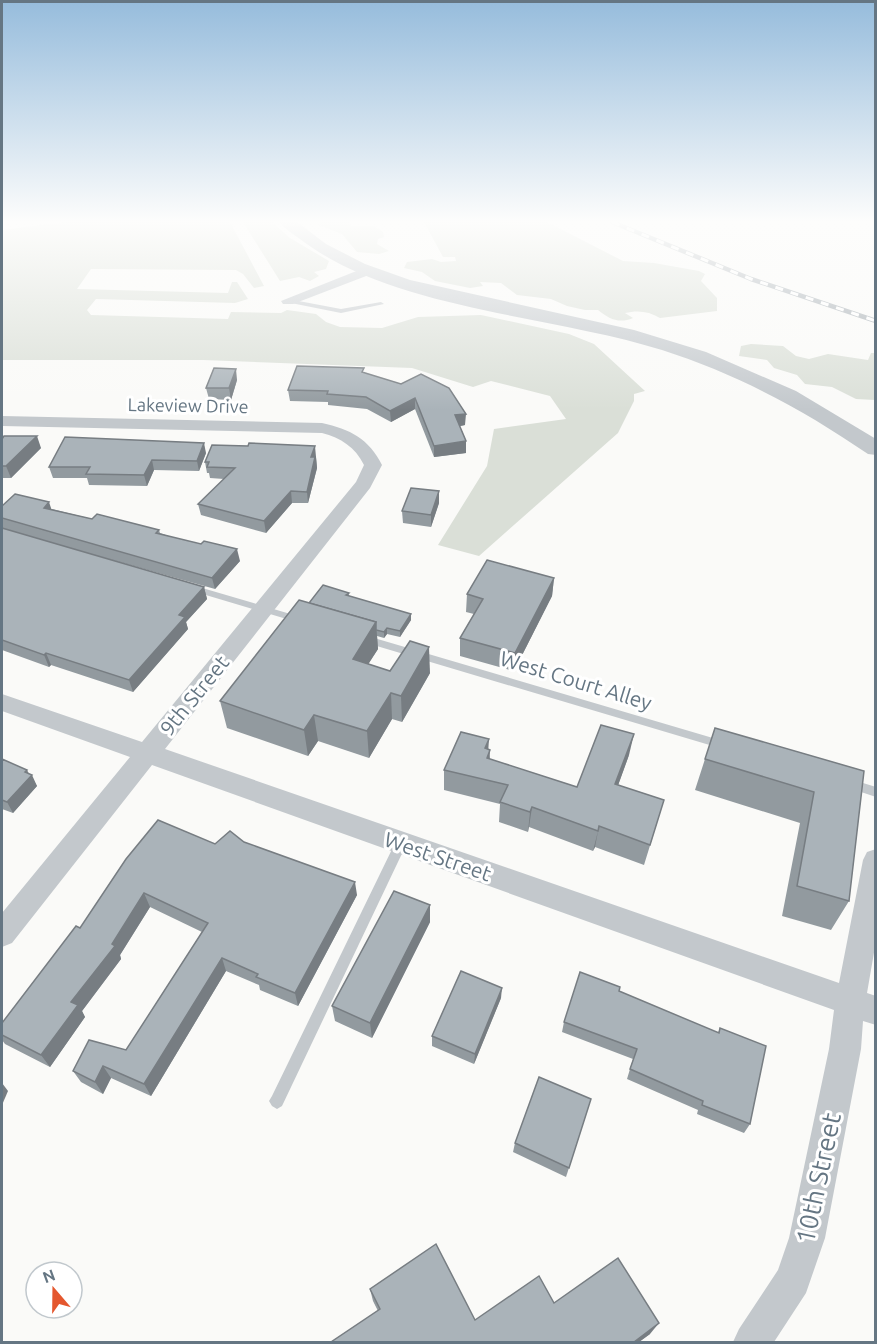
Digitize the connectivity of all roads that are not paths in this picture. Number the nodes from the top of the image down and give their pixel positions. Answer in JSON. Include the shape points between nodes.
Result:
{"nodes":[{"id":1,"x":331,"y":285,"type":"edge"},
{"id":2,"x":416,"y":285,"type":"edge"},
{"id":3,"x":288,"y":301,"type":"joint"},
{"id":4,"x":381,"y":304,"type":"dead end"},
{"id":5,"x":2,"y":421,"type":"edge"},
{"id":6,"x":876,"y":449,"type":"edge"},
{"id":7,"x":366,"y":452,"type":"joint"},
{"id":8,"x":177,"y":584,"type":"edge"},
{"id":9,"x":263,"y":610,"type":"junction"},
{"id":10,"x":315,"y":624,"type":"edge"},
{"id":11,"x":349,"y":634,"type":"edge"},
{"id":12,"x":2,"y":702,"type":"edge"},
{"id":13,"x":730,"y":748,"type":"edge"},
{"id":14,"x":146,"y":753,"type":"junction"},
{"id":15,"x":842,"y":782,"type":"edge"},
{"id":16,"x":876,"y":792,"type":"edge"},
{"id":17,"x":401,"y":843,"type":"junction"},
{"id":18,"x":876,"y":860,"type":"edge"},
{"id":19,"x":2,"y":934,"type":"edge"},
{"id":20,"x":863,"y":1006,"type":"edge"},
{"id":21,"x":277,"y":1101,"type":"dead end"},
{"id":22,"x":752,"y":1342,"type":"edge"}],
"edges":[{"from":1,"to":3,"type":"street"},
{"from":2,"to":6,"type":"street","via":[[613,330],[699,355],[813,407]]},
{"from":3,"to":4,"type":"lane","via":[[341,311]]},
{"from":5,"to":7,"type":"street","name":"Lakeview Drive","via":[[306,427],[349,436]]},
{"from":7,"to":9,"type":"street","name":"9th Street","via":[[373,465],[370,476]]},
{"from":8,"to":9,"type":"lane"},
{"from":9,"to":10,"type":"lane"},
{"from":9,"to":14,"type":"street","name":"9th Street"},
{"from":11,"to":13,"type":"lane","name":"West Court Alley"},
{"from":12,"to":14,"type":"street","name":"West Street"},
{"from":14,"to":17,"type":"street","name":"West Street"},
{"from":14,"to":19,"type":"street","name":"9th Street"},
{"from":15,"to":16,"type":"lane"},
{"from":17,"to":20,"type":"street","name":"West Street"},
{"from":17,"to":21,"type":"lane"},
{"from":18,"to":20,"type":"street","name":"10th Street"},
{"from":20,"to":22,"type":"street","name":"10th Street","via":[[845,1049],[807,1238],[793,1280]]}]}
